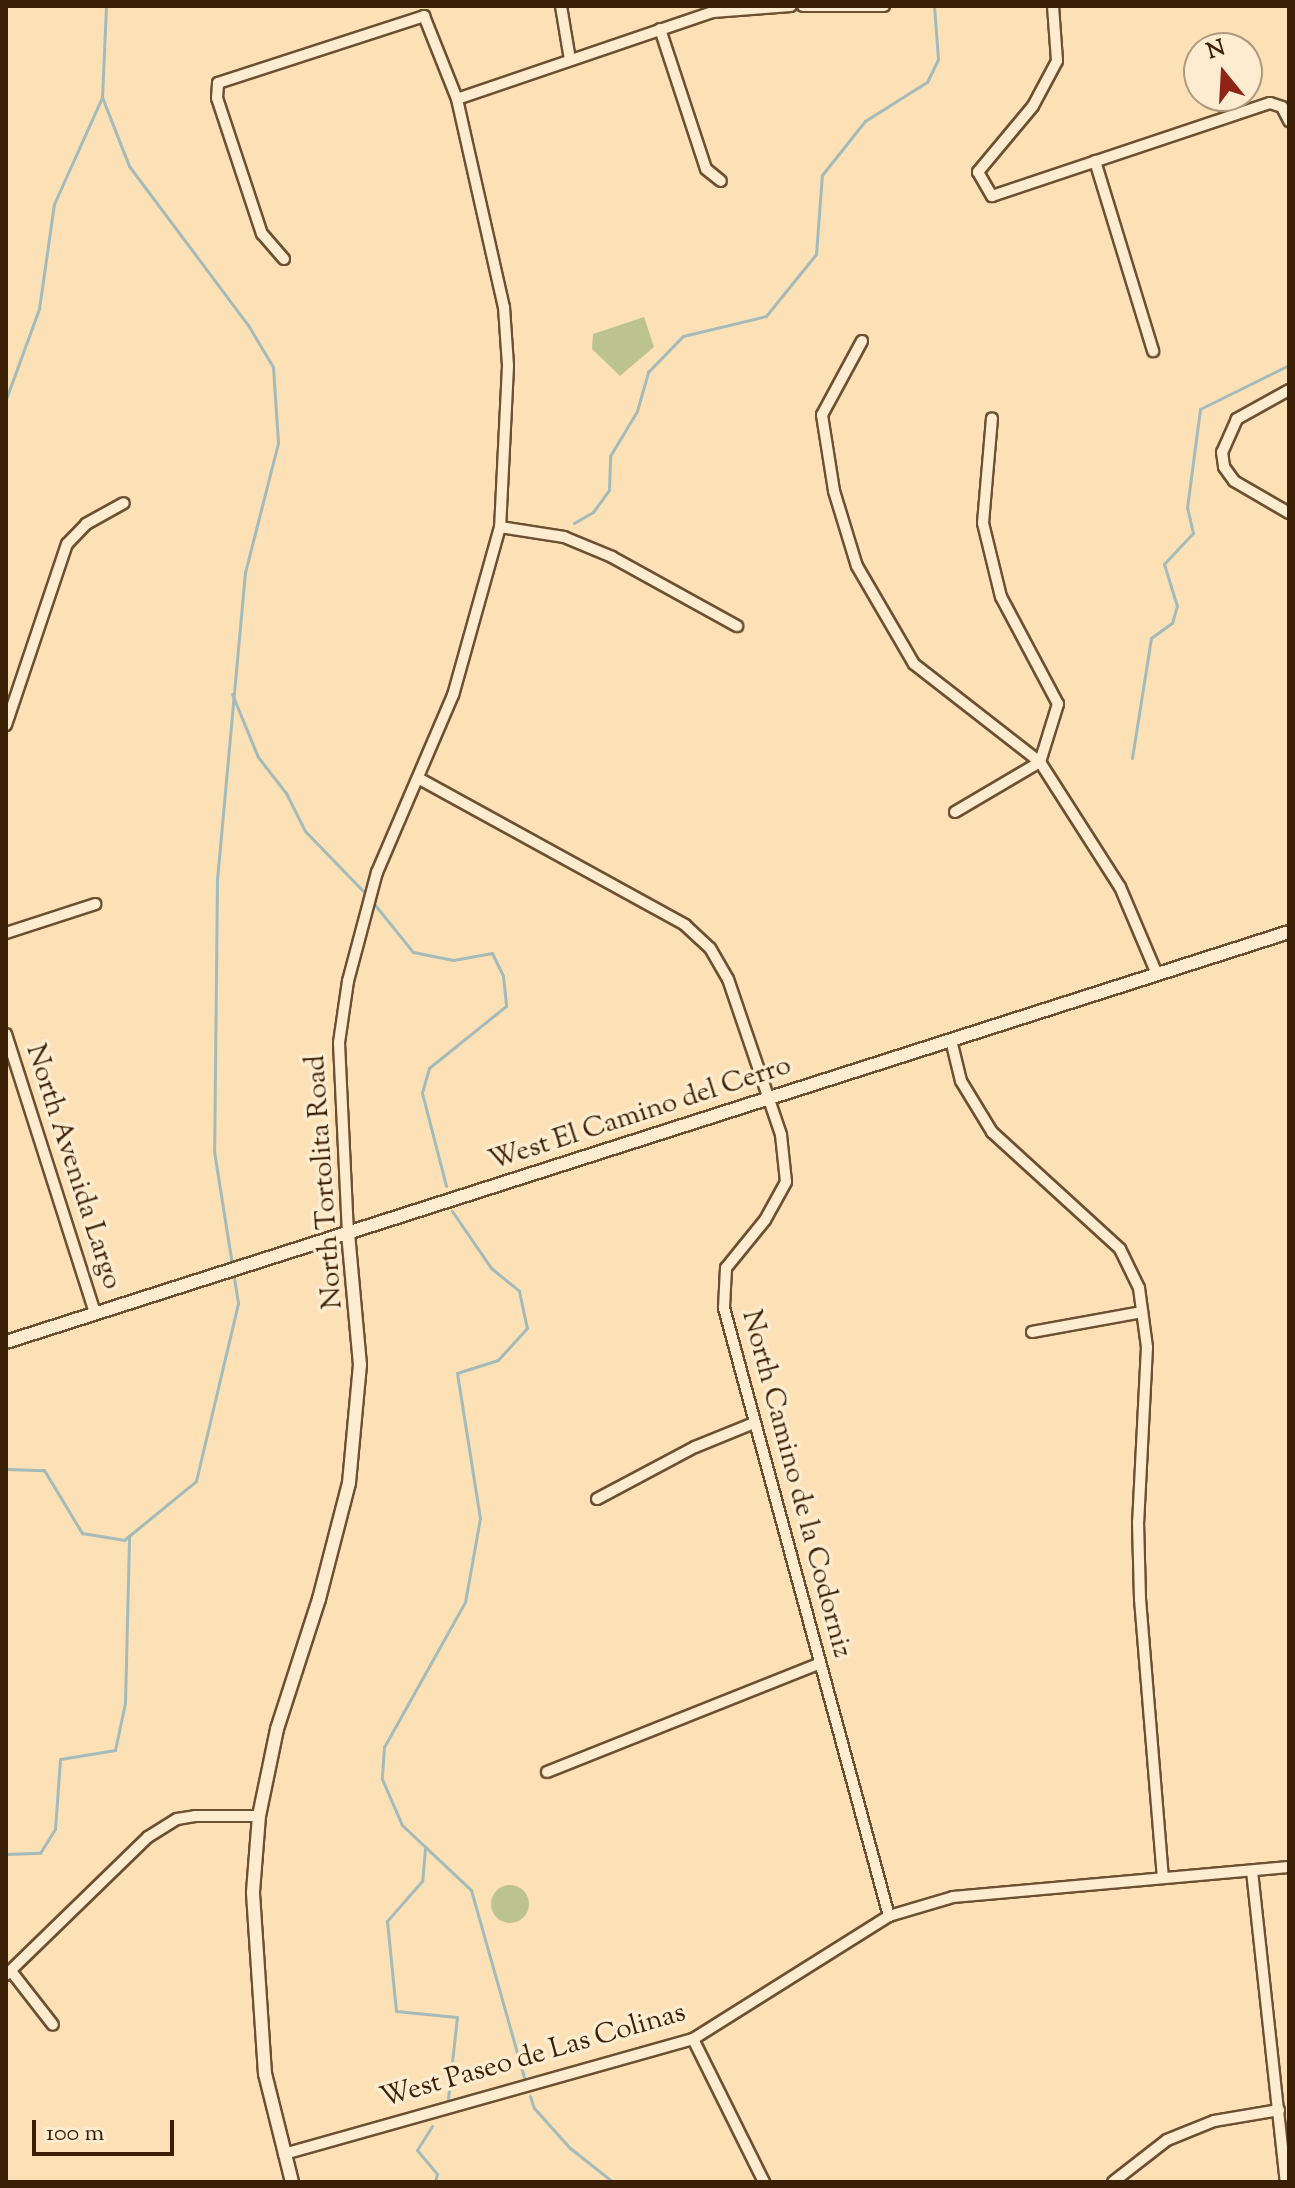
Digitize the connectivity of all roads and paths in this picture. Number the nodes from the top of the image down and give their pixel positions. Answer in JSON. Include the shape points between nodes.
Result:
{"nodes":[{"id":1,"x":561,"y":6,"type":"edge"},
{"id":2,"x":791,"y":6,"type":"edge"},
{"id":3,"x":803,"y":6,"type":"edge"},
{"id":4,"x":884,"y":6,"type":"edge"},
{"id":5,"x":1053,"y":6,"type":"edge"},
{"id":6,"x":660,"y":29,"type":"junction"},
{"id":7,"x":570,"y":60,"type":"junction"},
{"id":8,"x":457,"y":99,"type":"junction"},
{"id":9,"x":1289,"y":121,"type":"edge"},
{"id":10,"x":1095,"y":161,"type":"junction"},
{"id":11,"x":721,"y":181,"type":"dead end"},
{"id":12,"x":284,"y":259,"type":"dead end"},
{"id":13,"x":862,"y":341,"type":"dead end"},
{"id":14,"x":1153,"y":351,"type":"dead end"},
{"id":15,"x":1289,"y":390,"type":"edge"},
{"id":16,"x":992,"y":418,"type":"dead end"},
{"id":17,"x":124,"y":503,"type":"dead end"},
{"id":18,"x":1289,"y":513,"type":"edge"},
{"id":19,"x":500,"y":527,"type":"junction"},
{"id":20,"x":737,"y":626,"type":"dead end"},
{"id":21,"x":6,"y":725,"type":"edge"},
{"id":22,"x":1040,"y":762,"type":"junction"},
{"id":23,"x":418,"y":778,"type":"junction"},
{"id":24,"x":955,"y":812,"type":"dead end"},
{"id":25,"x":95,"y":904,"type":"dead end"},
{"id":26,"x":6,"y":933,"type":"edge"},
{"id":27,"x":1288,"y":936,"type":"edge"},
{"id":28,"x":1157,"y":974,"type":"junction"},
{"id":29,"x":6,"y":1034,"type":"edge"},
{"id":30,"x":951,"y":1040,"type":"junction"},
{"id":31,"x":769,"y":1098,"type":"junction"},
{"id":32,"x":348,"y":1233,"type":"junction"},
{"id":33,"x":1142,"y":1312,"type":"junction"},
{"id":34,"x":95,"y":1313,"type":"junction"},
{"id":35,"x":1032,"y":1332,"type":"dead end"},
{"id":36,"x":6,"y":1342,"type":"edge"},
{"id":37,"x":754,"y":1423,"type":"junction"},
{"id":38,"x":597,"y":1499,"type":"dead end"},
{"id":39,"x":818,"y":1664,"type":"junction"},
{"id":40,"x":547,"y":1772,"type":"dead end"},
{"id":41,"x":259,"y":1816,"type":"junction"},
{"id":42,"x":1289,"y":1867,"type":"edge"},
{"id":43,"x":1252,"y":1871,"type":"junction"},
{"id":44,"x":1163,"y":1876,"type":"junction"},
{"id":45,"x":889,"y":1916,"type":"junction"},
{"id":46,"x":9,"y":1973,"type":"edge"},
{"id":47,"x":53,"y":2025,"type":"dead end"},
{"id":48,"x":693,"y":2039,"type":"junction"},
{"id":49,"x":1279,"y":2110,"type":"junction"},
{"id":50,"x":284,"y":2154,"type":"junction"},
{"id":51,"x":292,"y":2182,"type":"edge"},
{"id":52,"x":764,"y":2182,"type":"edge"},
{"id":53,"x":1113,"y":2182,"type":"edge"},
{"id":54,"x":1286,"y":2182,"type":"edge"}],
"edges":[{"from":1,"to":7,"type":"street"},
{"from":2,"to":6,"type":"street","via":[[713,12]]},
{"from":3,"to":4,"type":"street"},
{"from":5,"to":10,"type":"street","via":[[1057,61],[1033,106],[978,172],[992,196]]},
{"from":6,"to":7,"type":"street"},
{"from":6,"to":11,"type":"street","via":[[706,169]]},
{"from":7,"to":8,"type":"street"},
{"from":8,"to":12,"type":"street","name":"North Tortolita Road","via":[[424,16],[218,83],[217,98],[262,234]]},
{"from":8,"to":19,"type":"street","name":"North Tortolita Road","via":[[504,307],[508,366]]},
{"from":9,"to":10,"type":"street","via":[[1282,107],[1270,103]]},
{"from":10,"to":14,"type":"street"},
{"from":13,"to":22,"type":"street","via":[[822,415],[834,491],[857,566],[914,664]]},
{"from":15,"to":18,"type":"street","via":[[1237,419],[1222,452],[1234,481]]},
{"from":16,"to":22,"type":"street","via":[[983,523],[1001,597],[1058,704]]},
{"from":17,"to":21,"type":"street","via":[[86,524],[67,544]]},
{"from":19,"to":20,"type":"street","via":[[564,537],[612,557]]},
{"from":19,"to":23,"type":"street","name":"North Tortolita Road","via":[[453,695]]},
{"from":22,"to":24,"type":"street"},
{"from":22,"to":28,"type":"street","via":[[1120,887]]},
{"from":23,"to":31,"type":"street","name":"North Camino de la Codorniz","via":[[623,888],[700,937],[725,971]]},
{"from":23,"to":32,"type":"street","name":"North Tortolita Road","via":[[377,872],[348,981],[339,1043]]},
{"from":25,"to":26,"type":"street"},
{"from":27,"to":28,"type":"street","name":"West El Camino del Cerro"},
{"from":28,"to":30,"type":"street","name":"West El Camino del Cerro"},
{"from":29,"to":34,"type":"street","name":"North Avenida Largo"},
{"from":30,"to":31,"type":"street","name":"West El Camino del Cerro"},
{"from":30,"to":33,"type":"street","via":[[972,1105],[992,1132],[1120,1249],[1139,1288]]},
{"from":31,"to":32,"type":"street","name":"West El Camino del Cerro"},
{"from":31,"to":37,"type":"street","name":"North Camino de la Codorniz","via":[[781,1135],[786,1182],[765,1220],[726,1268],[723,1295]]},
{"from":32,"to":34,"type":"street","name":"West El Camino del Cerro"},
{"from":32,"to":41,"type":"street","name":"North Tortolita Road","via":[[360,1365],[349,1483],[277,1729]]},
{"from":33,"to":35,"type":"street"},
{"from":33,"to":44,"type":"street","via":[[1147,1347],[1138,1522],[1140,1599]]},
{"from":34,"to":36,"type":"street","name":"West El Camino del Cerro"},
{"from":37,"to":38,"type":"street","via":[[695,1447]]},
{"from":37,"to":39,"type":"street","name":"North Camino de la Codorniz"},
{"from":39,"to":40,"type":"street"},
{"from":39,"to":45,"type":"street","name":"North Camino de la Codorniz"},
{"from":41,"to":46,"type":"street","via":[[177,1819],[148,1837]]},
{"from":41,"to":50,"type":"street","name":"North Tortolita Road","via":[[255,1961],[265,2074]]},
{"from":42,"to":43,"type":"street","name":"West Paseo de Las Colinas"},
{"from":43,"to":44,"type":"street","name":"West Paseo de Las Colinas"},
{"from":43,"to":49,"type":"street"},
{"from":44,"to":45,"type":"street","name":"West Paseo de Las Colinas","via":[[1044,1892],[953,1897]]},
{"from":45,"to":48,"type":"street","name":"West Paseo de Las Colinas"},
{"from":46,"to":47,"type":"street"},
{"from":48,"to":50,"type":"street","name":"West Paseo de Las Colinas"},
{"from":48,"to":52,"type":"street"},
{"from":49,"to":53,"type":"street","via":[[1214,2121],[1167,2140]]},
{"from":49,"to":54,"type":"street"},
{"from":50,"to":51,"type":"street","name":"North Tortolita Road"}]}
